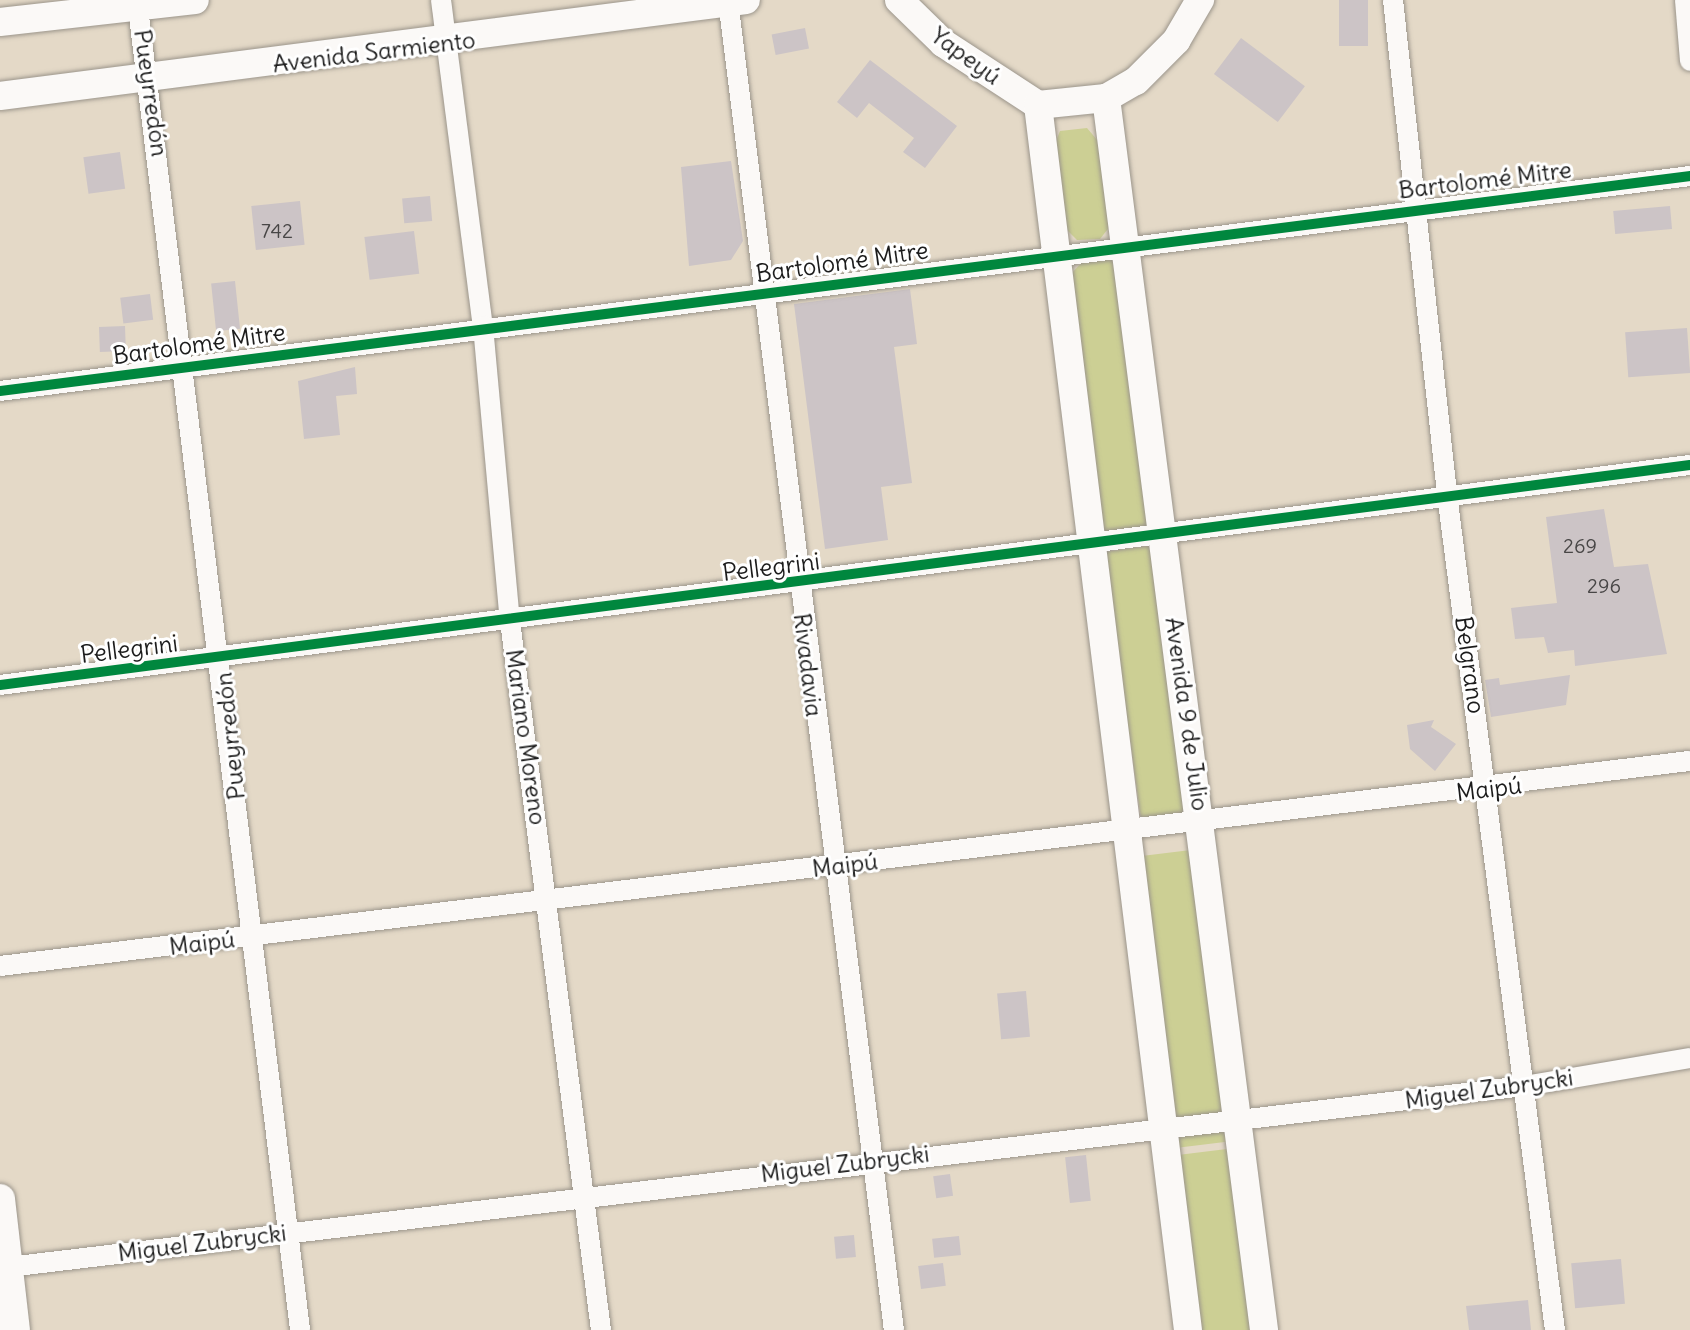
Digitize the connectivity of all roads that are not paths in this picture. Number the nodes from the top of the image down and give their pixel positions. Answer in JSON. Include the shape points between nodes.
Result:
{"nodes":[{"id":1,"x":195,"y":0,"type":"edge"},
{"id":2,"x":441,"y":0,"type":"edge"},
{"id":3,"x":899,"y":0,"type":"edge"},
{"id":4,"x":1200,"y":0,"type":"edge"},
{"id":5,"x":1393,"y":0,"type":"edge"},
{"id":6,"x":1685,"y":0,"type":"edge"},
{"id":7,"x":734,"y":1,"type":"edge"},
{"id":8,"x":137,"y":3,"type":"edge"},
{"id":9,"x":0,"y":22,"type":"edge"},
{"id":10,"x":446,"y":44,"type":"junction"},
{"id":11,"x":1690,"y":61,"type":"edge"},
{"id":12,"x":151,"y":80,"type":"junction"},
{"id":13,"x":0,"y":96,"type":"edge"},
{"id":14,"x":1106,"y":98,"type":"junction"},
{"id":15,"x":1038,"y":105,"type":"junction"},
{"id":16,"x":1690,"y":176,"type":"edge"},
{"id":17,"x":1417,"y":208,"type":"junction"},
{"id":18,"x":1126,"y":244,"type":"junction"},
{"id":19,"x":1053,"y":253,"type":"junction"},
{"id":20,"x":762,"y":293,"type":"junction"},
{"id":21,"x":483,"y":326,"type":"junction"},
{"id":22,"x":184,"y":366,"type":"junction"},
{"id":23,"x":0,"y":391,"type":"edge"},
{"id":24,"x":1690,"y":465,"type":"edge"},
{"id":25,"x":1448,"y":502,"type":"junction"},
{"id":26,"x":1161,"y":538,"type":"junction"},
{"id":27,"x":1090,"y":547,"type":"junction"},
{"id":28,"x":798,"y":584,"type":"junction"},
{"id":29,"x":510,"y":621,"type":"junction"},
{"id":30,"x":222,"y":657,"type":"junction"},
{"id":31,"x":0,"y":685,"type":"edge"},
{"id":32,"x":1690,"y":761,"type":"edge"},
{"id":33,"x":1487,"y":790,"type":"junction"},
{"id":34,"x":1203,"y":823,"type":"junction"},
{"id":35,"x":1126,"y":834,"type":"junction"},
{"id":36,"x":833,"y":866,"type":"junction"},
{"id":37,"x":549,"y":901,"type":"junction"},
{"id":38,"x":252,"y":937,"type":"junction"},
{"id":39,"x":0,"y":966,"type":"edge"},
{"id":40,"x":1690,"y":1058,"type":"edge"},
{"id":41,"x":1525,"y":1086,"type":"junction"},
{"id":42,"x":1240,"y":1121,"type":"junction"},
{"id":43,"x":1163,"y":1127,"type":"junction"},
{"id":44,"x":872,"y":1161,"type":"junction"},
{"id":45,"x":585,"y":1195,"type":"junction"},
{"id":46,"x":0,"y":1199,"type":"edge"},
{"id":47,"x":289,"y":1233,"type":"junction"},
{"id":48,"x":4,"y":1268,"type":"edge"},
{"id":49,"x":15,"y":1330,"type":"edge"},
{"id":50,"x":300,"y":1330,"type":"edge"},
{"id":51,"x":601,"y":1330,"type":"edge"},
{"id":52,"x":894,"y":1330,"type":"edge"},
{"id":53,"x":1188,"y":1330,"type":"edge"},
{"id":54,"x":1264,"y":1330,"type":"edge"},
{"id":55,"x":1555,"y":1330,"type":"edge"}],
"edges":[{"from":1,"to":8,"type":"main road"},
{"from":2,"to":10,"type":"street","name":"Mariano Moreno"},
{"from":3,"to":15,"type":"main road","name":"Yapeyú","via":[[943,43]]},
{"from":4,"to":14,"type":"main road","via":[[1176,41]]},
{"from":5,"to":17,"type":"street","name":"Belgrano"},
{"from":6,"to":11,"type":"street"},
{"from":7,"to":10,"type":"main road","name":"Avenida Sarmiento"},
{"from":7,"to":20,"type":"street","name":"Rivadavia"},
{"from":8,"to":9,"type":"main road"},
{"from":8,"to":12,"type":"street","name":"Pueyrredón"},
{"from":10,"to":12,"type":"main road","name":"Avenida Sarmiento"},
{"from":10,"to":21,"type":"street","name":"Mariano Moreno"},
{"from":12,"to":13,"type":"main road","name":"Avenida Sarmiento"},
{"from":12,"to":22,"type":"street","name":"Pueyrredón"},
{"from":14,"to":15,"type":"main road"},
{"from":14,"to":18,"type":"main road","name":"Avenida 9 de Julio"},
{"from":15,"to":19,"type":"main road"},
{"from":16,"to":17,"type":"street","name":"Bartolomé Mitre"},
{"from":17,"to":18,"type":"street","name":"Bartolomé Mitre"},
{"from":17,"to":25,"type":"street","name":"Belgrano"},
{"from":18,"to":19,"type":"street","name":"Bartolomé Mitre"},
{"from":18,"to":26,"type":"main road","name":"Avenida 9 de Julio"},
{"from":19,"to":20,"type":"street","name":"Bartolomé Mitre"},
{"from":19,"to":27,"type":"main road"},
{"from":20,"to":21,"type":"street","name":"Bartolomé Mitre"},
{"from":20,"to":28,"type":"street","name":"Rivadavia"},
{"from":21,"to":22,"type":"street","name":"Bartolomé Mitre"},
{"from":21,"to":29,"type":"street","name":"Mariano Moreno"},
{"from":22,"to":23,"type":"street","name":"Bartolomé Mitre"},
{"from":22,"to":30,"type":"street","name":"Pueyrredón"},
{"from":24,"to":25,"type":"street","name":"Pellegrini"},
{"from":25,"to":26,"type":"street","name":"Pellegrini"},
{"from":25,"to":33,"type":"street","name":"Belgrano"},
{"from":26,"to":27,"type":"street","name":"Pellegrini"},
{"from":26,"to":34,"type":"main road","name":"Avenida 9 de Julio"},
{"from":27,"to":28,"type":"street","name":"Pellegrini"},
{"from":27,"to":35,"type":"main road"},
{"from":28,"to":29,"type":"street","name":"Pellegrini"},
{"from":28,"to":36,"type":"street","name":"Rivadavia"},
{"from":29,"to":30,"type":"street","name":"Pellegrini"},
{"from":29,"to":37,"type":"street","name":"Mariano Moreno"},
{"from":30,"to":31,"type":"street","name":"Pellegrini"},
{"from":30,"to":38,"type":"street","name":"Pueyrredón"},
{"from":32,"to":33,"type":"street","name":"Maipú"},
{"from":33,"to":34,"type":"street","name":"Maipú"},
{"from":33,"to":41,"type":"street","name":"Belgrano"},
{"from":34,"to":35,"type":"street","name":"Maipú"},
{"from":34,"to":42,"type":"main road","name":"Avenida 9 de Julio"},
{"from":35,"to":36,"type":"street","name":"Maipú"},
{"from":35,"to":43,"type":"main road"},
{"from":36,"to":37,"type":"street","name":"Maipú"},
{"from":36,"to":44,"type":"street","name":"Rivadavia"},
{"from":37,"to":38,"type":"street","name":"Maipú"},
{"from":37,"to":45,"type":"street","name":"Mariano Moreno"},
{"from":38,"to":39,"type":"street","name":"Maipú"},
{"from":38,"to":47,"type":"street","name":"Pueyrredón"},
{"from":40,"to":41,"type":"street","name":"Miguel Zubrycki"},
{"from":41,"to":42,"type":"street","name":"Miguel Zubrycki"},
{"from":41,"to":55,"type":"street","name":"Belgrano"},
{"from":42,"to":43,"type":"street","name":"Miguel Zubrycki"},
{"from":42,"to":54,"type":"main road","name":"Avenida 9 de Julio"},
{"from":43,"to":44,"type":"street","name":"Miguel Zubrycki"},
{"from":43,"to":53,"type":"main road"},
{"from":44,"to":45,"type":"street","name":"Miguel Zubrycki"},
{"from":44,"to":52,"type":"street","name":"Rivadavia"},
{"from":45,"to":47,"type":"street","name":"Miguel Zubrycki"},
{"from":45,"to":51,"type":"street","name":"Mariano Moreno"},
{"from":46,"to":48,"type":"main road"},
{"from":47,"to":48,"type":"street","name":"Miguel Zubrycki"},
{"from":47,"to":50,"type":"street","name":"Pueyrredón"},
{"from":48,"to":49,"type":"main road"}]}
